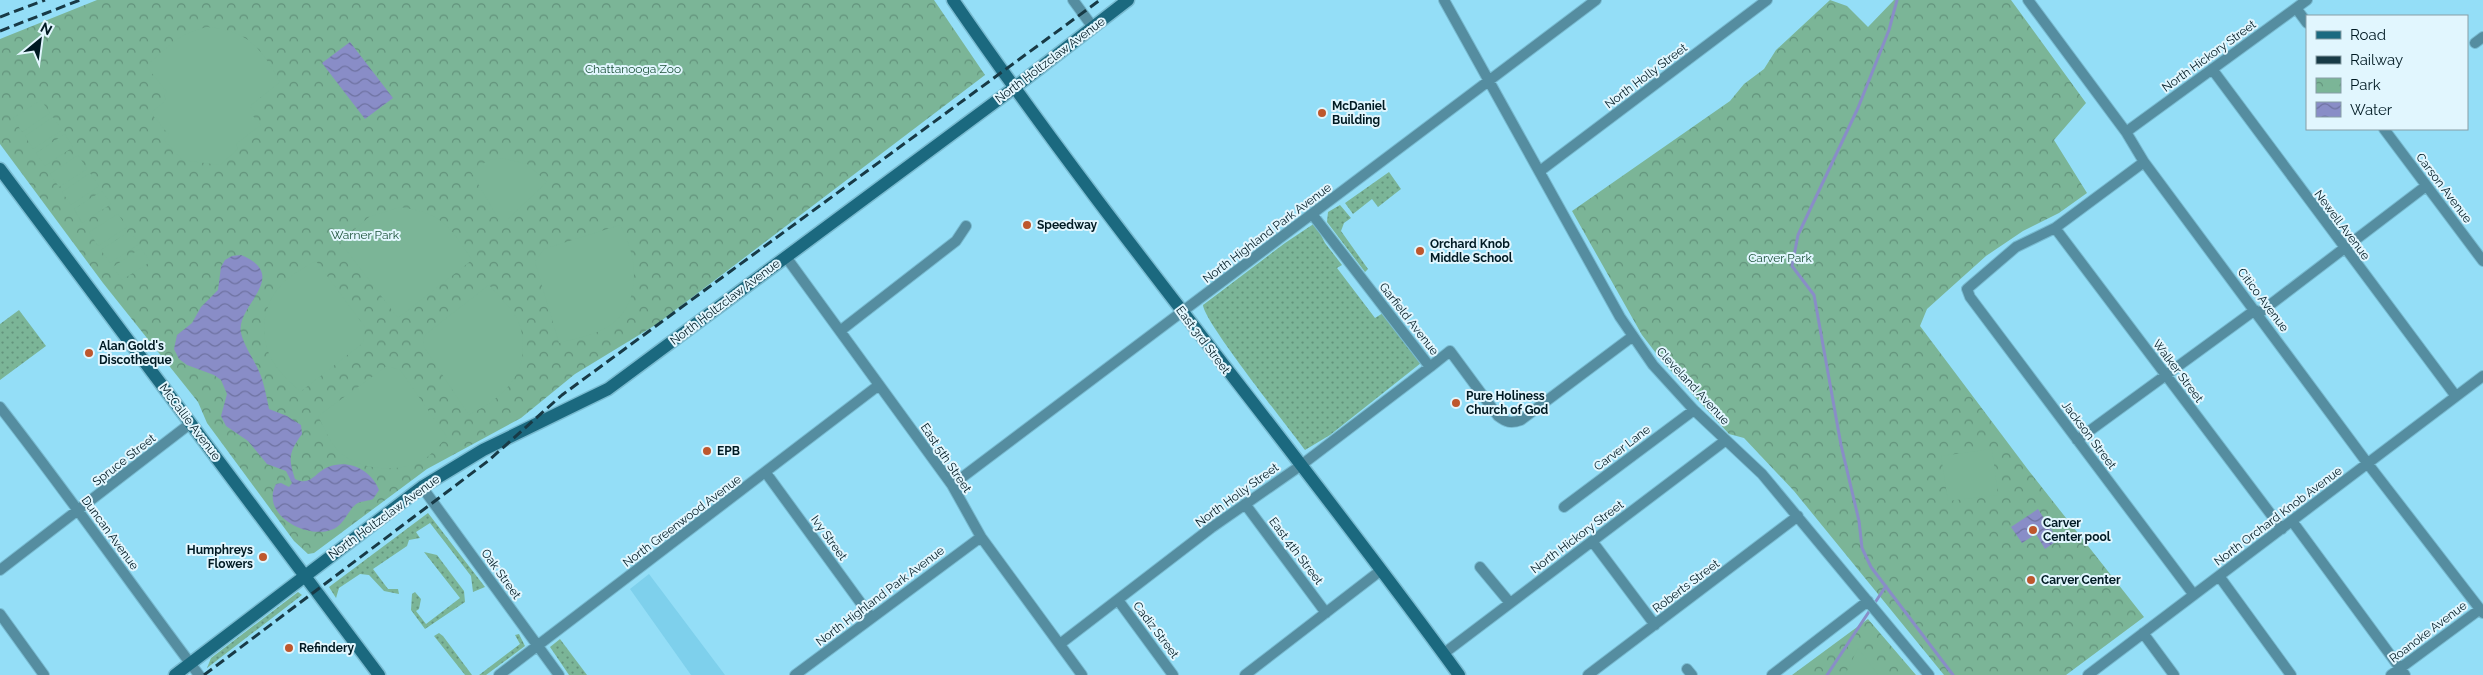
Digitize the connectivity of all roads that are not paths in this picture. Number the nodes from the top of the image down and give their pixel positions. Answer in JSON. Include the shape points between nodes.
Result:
{"nodes":[{"id":1,"x":953,"y":0,"type":"edge"},
{"id":2,"x":1073,"y":0,"type":"edge"},
{"id":3,"x":1128,"y":0,"type":"edge"},
{"id":4,"x":1444,"y":0,"type":"edge"},
{"id":5,"x":1596,"y":0,"type":"edge"},
{"id":6,"x":1767,"y":0,"type":"edge"},
{"id":7,"x":2028,"y":0,"type":"edge"},
{"id":8,"x":2307,"y":0,"type":"edge"},
{"id":9,"x":2296,"y":8,"type":"junction"},
{"id":10,"x":2306,"y":21,"type":"edge"},
{"id":11,"x":1092,"y":26,"type":"junction"},
{"id":12,"x":2212,"y":69,"type":"junction"},
{"id":13,"x":1488,"y":82,"type":"junction"},
{"id":14,"x":1014,"y":88,"type":"junction"},
{"id":15,"x":2385,"y":130,"type":"edge"},
{"id":16,"x":2126,"y":132,"type":"junction"},
{"id":17,"x":2144,"y":162,"type":"junction"},
{"id":18,"x":0,"y":169,"type":"edge"},
{"id":19,"x":1540,"y":171,"type":"junction"},
{"id":20,"x":2426,"y":186,"type":"junction"},
{"id":21,"x":1312,"y":214,"type":"junction"},
{"id":22,"x":966,"y":226,"type":"dead end"},
{"id":23,"x":2055,"y":228,"type":"junction"},
{"id":24,"x":2345,"y":250,"type":"junction"},
{"id":25,"x":786,"y":257,"type":"junction"},
{"id":26,"x":2483,"y":261,"type":"edge"},
{"id":27,"x":2256,"y":312,"type":"junction"},
{"id":28,"x":1182,"y":313,"type":"junction"},
{"id":29,"x":840,"y":330,"type":"junction"},
{"id":30,"x":1633,"y":336,"type":"junction"},
{"id":31,"x":1430,"y":367,"type":"junction"},
{"id":32,"x":2165,"y":374,"type":"junction"},
{"id":33,"x":2483,"y":376,"type":"edge"},
{"id":34,"x":879,"y":385,"type":"junction"},
{"id":35,"x":2455,"y":395,"type":"junction"},
{"id":36,"x":0,"y":407,"type":"edge"},
{"id":37,"x":1694,"y":410,"type":"junction"},
{"id":38,"x":191,"y":424,"type":"junction"},
{"id":39,"x":1726,"y":440,"type":"junction"},
{"id":40,"x":2077,"y":440,"type":"junction"},
{"id":41,"x":2368,"y":464,"type":"junction"},
{"id":42,"x":1300,"y":466,"type":"junction"},
{"id":43,"x":766,"y":473,"type":"junction"},
{"id":44,"x":952,"y":485,"type":"junction"},
{"id":45,"x":422,"y":487,"type":"junction"},
{"id":46,"x":1245,"y":504,"type":"junction"},
{"id":47,"x":1564,"y":507,"type":"dead end"},
{"id":48,"x":78,"y":512,"type":"junction"},
{"id":49,"x":1798,"y":516,"type":"junction"},
{"id":50,"x":2292,"y":521,"type":"junction"},
{"id":51,"x":2282,"y":529,"type":"junction"},
{"id":52,"x":981,"y":537,"type":"junction"},
{"id":53,"x":1592,"y":541,"type":"junction"},
{"id":54,"x":1480,"y":567,"type":"dead end"},
{"id":55,"x":0,"y":570,"type":"edge"},
{"id":56,"x":1380,"y":571,"type":"junction"},
{"id":57,"x":305,"y":575,"type":"junction"},
{"id":58,"x":2219,"y":576,"type":"junction"},
{"id":59,"x":2194,"y":595,"type":"junction"},
{"id":60,"x":1118,"y":600,"type":"junction"},
{"id":61,"x":1868,"y":601,"type":"junction"},
{"id":62,"x":1510,"y":603,"type":"junction"},
{"id":63,"x":2481,"y":611,"type":"edge"},
{"id":64,"x":1326,"y":613,"type":"junction"},
{"id":65,"x":0,"y":614,"type":"edge"},
{"id":66,"x":871,"y":617,"type":"junction"},
{"id":67,"x":1655,"y":625,"type":"junction"},
{"id":68,"x":2143,"y":633,"type":"junction"},
{"id":69,"x":1060,"y":644,"type":"junction"},
{"id":70,"x":538,"y":646,"type":"junction"},
{"id":71,"x":1443,"y":654,"type":"junction"},
{"id":72,"x":191,"y":664,"type":"junction"},
{"id":73,"x":2403,"y":672,"type":"edge"},
{"id":74,"x":44,"y":675,"type":"edge"},
{"id":75,"x":175,"y":675,"type":"edge"},
{"id":76,"x":199,"y":675,"type":"edge"},
{"id":77,"x":379,"y":675,"type":"edge"},
{"id":78,"x":499,"y":675,"type":"edge"},
{"id":79,"x":560,"y":675,"type":"edge"},
{"id":80,"x":795,"y":675,"type":"edge"},
{"id":81,"x":1082,"y":675,"type":"edge"},
{"id":82,"x":1173,"y":675,"type":"edge"},
{"id":83,"x":1245,"y":675,"type":"edge"},
{"id":84,"x":1458,"y":675,"type":"edge"},
{"id":85,"x":1588,"y":675,"type":"edge"},
{"id":86,"x":1772,"y":675,"type":"edge"},
{"id":87,"x":1929,"y":675,"type":"edge"},
{"id":88,"x":2088,"y":675,"type":"edge"},
{"id":89,"x":2174,"y":675,"type":"edge"},
{"id":90,"x":2291,"y":675,"type":"edge"},
{"id":91,"x":2392,"y":675,"type":"edge"}],
"edges":[{"from":1,"to":14,"type":"main road","name":"East 3rd Street"},
{"from":2,"to":11,"type":"street"},
{"from":3,"to":11,"type":"main road","name":"North Holtzclaw Avenue"},
{"from":4,"to":13,"type":"street","name":"Cleveland Avenue"},
{"from":5,"to":13,"type":"street","name":"North Highland Park Avenue"},
{"from":6,"to":19,"type":"street","name":"North Holly Street"},
{"from":7,"to":16,"type":"street","name":"Citico Avenue"},
{"from":8,"to":9,"type":"street","name":"North Hickory Street"},
{"from":9,"to":10,"type":"street"},
{"from":9,"to":12,"type":"street","name":"North Hickory Street"},
{"from":11,"to":14,"type":"main road","name":"North Holtzclaw Avenue"},
{"from":12,"to":16,"type":"street","name":"North Hickory Street"},
{"from":12,"to":24,"type":"street","name":"Newell Avenue"},
{"from":13,"to":19,"type":"street","name":"Cleveland Avenue"},
{"from":13,"to":21,"type":"street","name":"North Highland Park Avenue"},
{"from":14,"to":25,"type":"main road","name":"North Holtzclaw Avenue"},
{"from":14,"to":28,"type":"main road","name":"East 3rd Street"},
{"from":15,"to":20,"type":"street","name":"Carson Avenue"},
{"from":16,"to":17,"type":"street","name":"Citico Avenue"},
{"from":17,"to":23,"type":"street"},
{"from":17,"to":27,"type":"street","name":"Citico Avenue"},
{"from":18,"to":38,"type":"main road","name":"McCallie Avenue"},
{"from":19,"to":30,"type":"street","name":"Cleveland Avenue"},
{"from":20,"to":24,"type":"street"},
{"from":20,"to":26,"type":"street","name":"Carson Avenue"},
{"from":21,"to":28,"type":"street","name":"North Highland Park Avenue"},
{"from":21,"to":31,"type":"street","name":"Garfield Avenue"},
{"from":22,"to":29,"type":"street","via":[[956,241]]},
{"from":23,"to":32,"type":"street","name":"Walker Street"},
{"from":23,"to":40,"type":"street","name":"Jackson Street","via":[[2016,247],[1967,289]]},
{"from":24,"to":27,"type":"street"},
{"from":24,"to":35,"type":"street","name":"Newell Avenue"},
{"from":25,"to":29,"type":"street","name":"East 5th Street"},
{"from":25,"to":45,"type":"main road","name":"North Holtzclaw Avenue","via":[[608,389],[483,450]]},
{"from":27,"to":32,"type":"street"},
{"from":27,"to":41,"type":"street","name":"Citico Avenue"},
{"from":28,"to":42,"type":"main road","name":"East 3rd Street"},
{"from":28,"to":44,"type":"street","name":"North Highland Park Avenue"},
{"from":29,"to":34,"type":"street","name":"East 5th Street"},
{"from":30,"to":31,"type":"street","name":"Garfield Avenue","via":[[1513,423],[1498,416],[1450,352]]},
{"from":30,"to":37,"type":"street","name":"Cleveland Avenue","via":[[1653,365]]},
{"from":31,"to":42,"type":"street","name":"North Holly Street"},
{"from":32,"to":40,"type":"street"},
{"from":32,"to":51,"type":"street","name":"Walker Street"},
{"from":33,"to":35,"type":"street","name":"North Orchard Knob Avenue"},
{"from":34,"to":43,"type":"street","name":"North Greenwood Avenue"},
{"from":34,"to":44,"type":"street","name":"East 5th Street"},
{"from":35,"to":41,"type":"street","name":"North Orchard Knob Avenue"},
{"from":36,"to":48,"type":"street","name":"Duncan Avenue","via":[[50,470]]},
{"from":37,"to":39,"type":"street","name":"Cleveland Avenue"},
{"from":37,"to":47,"type":"street","name":"Carver Lane"},
{"from":38,"to":48,"type":"street","name":"Spruce Street"},
{"from":38,"to":57,"type":"main road","name":"McCallie Avenue"},
{"from":39,"to":49,"type":"street","name":"Cleveland Avenue","via":[[1762,474]]},
{"from":39,"to":53,"type":"street","name":"North Hickory Street"},
{"from":40,"to":59,"type":"street","name":"Jackson Street"},
{"from":41,"to":50,"type":"street","name":"North Orchard Knob Avenue"},
{"from":41,"to":63,"type":"street","name":"Citico Avenue"},
{"from":42,"to":46,"type":"street","name":"North Holly Street"},
{"from":42,"to":56,"type":"main road","name":"East 3rd Street"},
{"from":43,"to":66,"type":"street","name":"Ivy Street"},
{"from":43,"to":70,"type":"street","name":"North Greenwood Avenue"},
{"from":44,"to":52,"type":"street","name":"East 5th Street"},
{"from":45,"to":57,"type":"main road","name":"North Holtzclaw Avenue"},
{"from":45,"to":70,"type":"street","name":"Oak Street"},
{"from":46,"to":60,"type":"street","name":"North Holly Street"},
{"from":46,"to":64,"type":"street","name":"East 4th Street"},
{"from":48,"to":55,"type":"street","name":"Spruce Street"},
{"from":48,"to":72,"type":"street","name":"Duncan Avenue"},
{"from":49,"to":61,"type":"street","name":"Cleveland Avenue"},
{"from":49,"to":67,"type":"street","name":"Roberts Street"},
{"from":50,"to":51,"type":"street","name":"North Orchard Knob Avenue"},
{"from":50,"to":73,"type":"street"},
{"from":51,"to":58,"type":"street","name":"North Orchard Knob Avenue"},
{"from":52,"to":66,"type":"street","name":"North Highland Park Avenue"},
{"from":52,"to":69,"type":"street","name":"East 5th Street"},
{"from":53,"to":62,"type":"street","name":"North Hickory Street"},
{"from":53,"to":67,"type":"street"},
{"from":54,"to":62,"type":"street"},
{"from":56,"to":64,"type":"street"},
{"from":56,"to":71,"type":"main road","name":"East 3rd Street"},
{"from":57,"to":72,"type":"main road","name":"North Holtzclaw Avenue"},
{"from":57,"to":77,"type":"main road","name":"McCallie Avenue"},
{"from":58,"to":59,"type":"street","name":"North Orchard Knob Avenue"},
{"from":58,"to":90,"type":"street"},
{"from":59,"to":68,"type":"street","name":"North Orchard Knob Avenue"},
{"from":60,"to":69,"type":"street","name":"North Holly Street"},
{"from":60,"to":82,"type":"street","name":"Cadiz Street"},
{"from":61,"to":86,"type":"street"},
{"from":61,"to":87,"type":"street","name":"Cleveland Avenue"},
{"from":62,"to":71,"type":"street","name":"North Hickory Street"},
{"from":63,"to":73,"type":"street","name":"Roanoke Avenue"},
{"from":64,"to":83,"type":"street"},
{"from":65,"to":74,"type":"street"},
{"from":66,"to":80,"type":"street","name":"North Highland Park Avenue"},
{"from":67,"to":85,"type":"street","name":"Roberts Street"},
{"from":68,"to":88,"type":"street","name":"North Orchard Knob Avenue"},
{"from":68,"to":89,"type":"street"},
{"from":69,"to":81,"type":"street","name":"East 5th Street"},
{"from":70,"to":78,"type":"street","name":"North Greenwood Avenue"},
{"from":70,"to":79,"type":"street","name":"Oak Street"},
{"from":71,"to":84,"type":"main road","name":"East 3rd Street"},
{"from":72,"to":75,"type":"main road","name":"North Holtzclaw Avenue"},
{"from":72,"to":76,"type":"street","name":"Duncan Avenue"},
{"from":73,"to":91,"type":"street","name":"Roanoke Avenue"}]}
